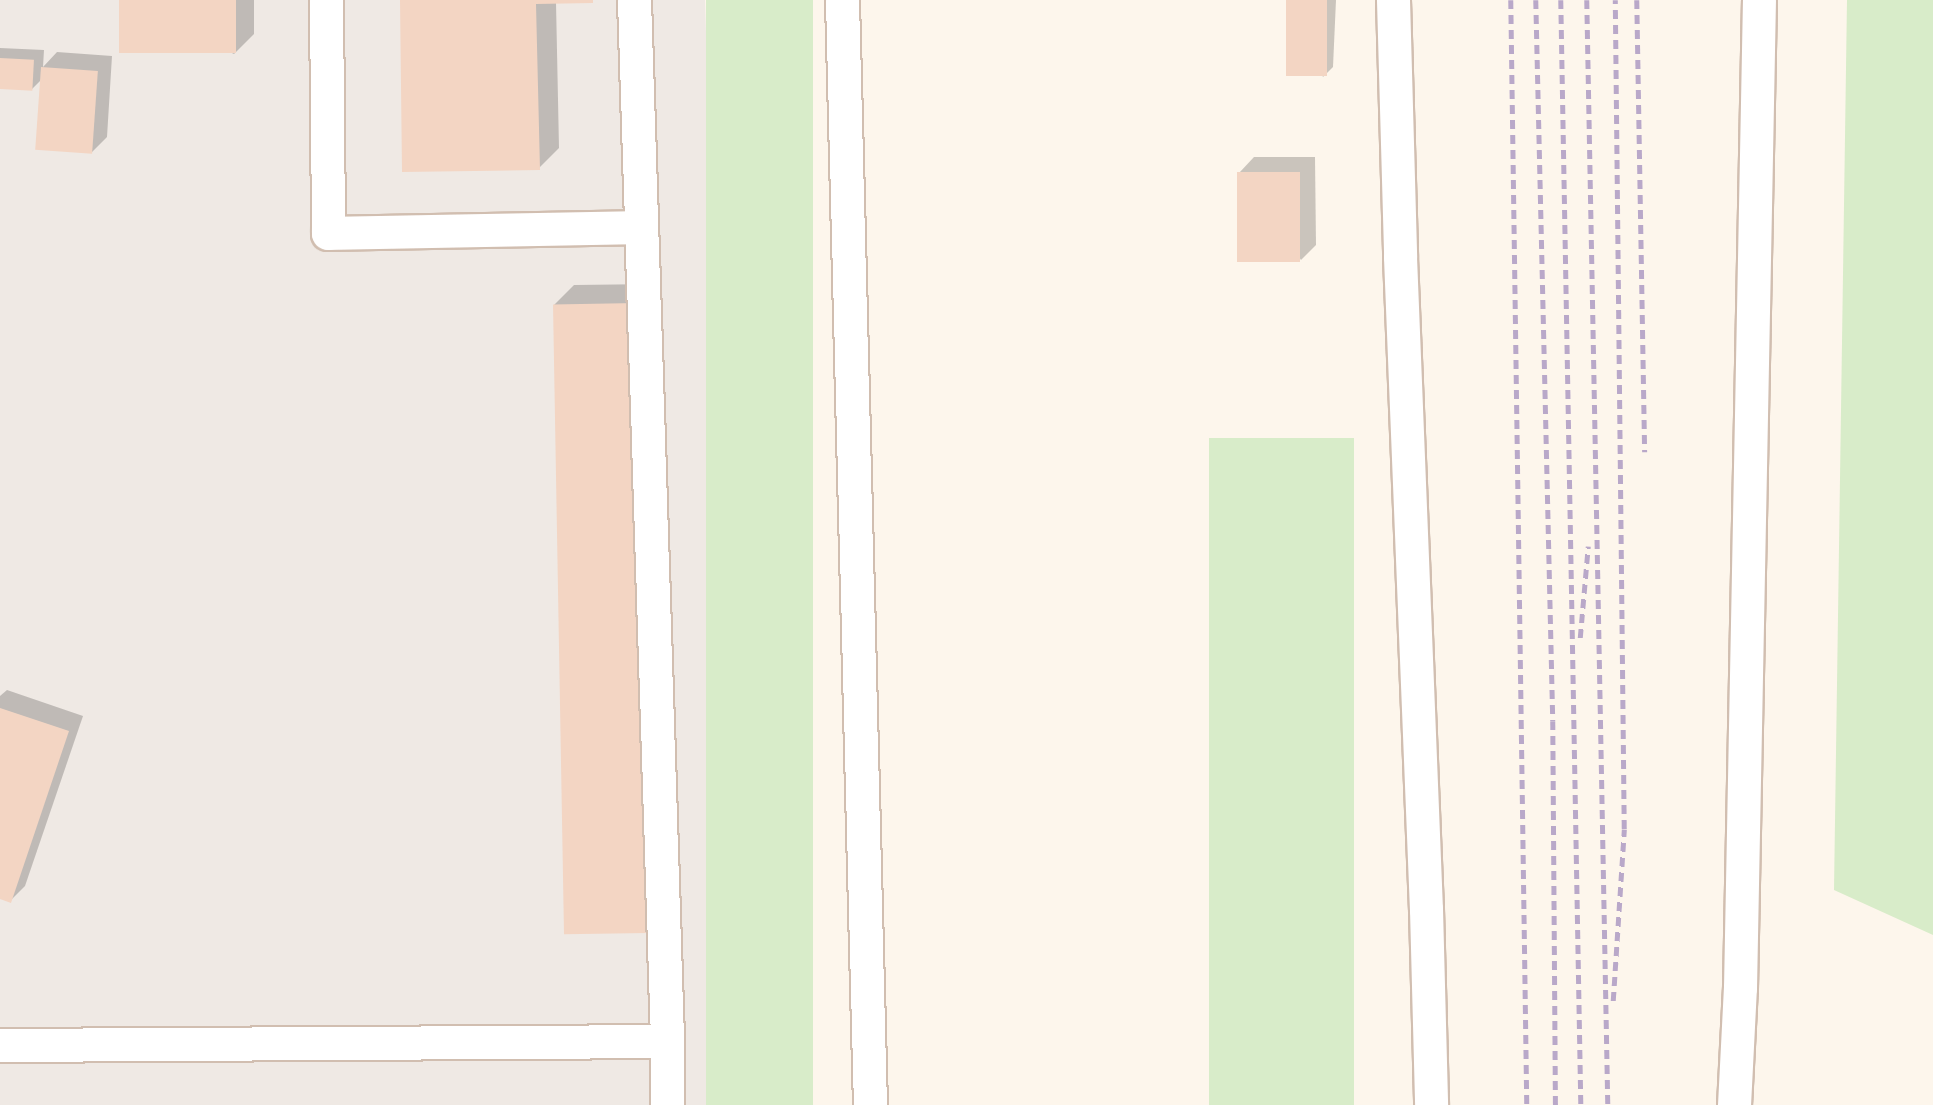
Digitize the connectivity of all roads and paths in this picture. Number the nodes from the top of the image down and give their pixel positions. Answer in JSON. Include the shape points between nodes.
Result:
{"nodes":[{"id":1,"x":326,"y":0,"type":"edge"},
{"id":2,"x":634,"y":0,"type":"edge"},
{"id":3,"x":842,"y":0,"type":"edge"},
{"id":4,"x":1394,"y":0,"type":"edge"},
{"id":5,"x":1759,"y":0,"type":"edge"},
{"id":6,"x":641,"y":227,"type":"junction"},
{"id":7,"x":667,"y":1041,"type":"junction"},
{"id":8,"x":0,"y":1045,"type":"edge"},
{"id":9,"x":668,"y":1105,"type":"edge"},
{"id":10,"x":870,"y":1105,"type":"edge"},
{"id":11,"x":1431,"y":1105,"type":"edge"},
{"id":12,"x":1734,"y":1105,"type":"edge"}],
"edges":[{"from":1,"to":6,"type":"lane","via":[[328,233]]},
{"from":2,"to":6,"type":"lane"},
{"from":3,"to":10,"type":"lane"},
{"from":4,"to":11,"type":"lane"},
{"from":5,"to":12,"type":"lane"},
{"from":6,"to":7,"type":"lane"},
{"from":7,"to":8,"type":"lane"},
{"from":7,"to":9,"type":"lane"}]}
